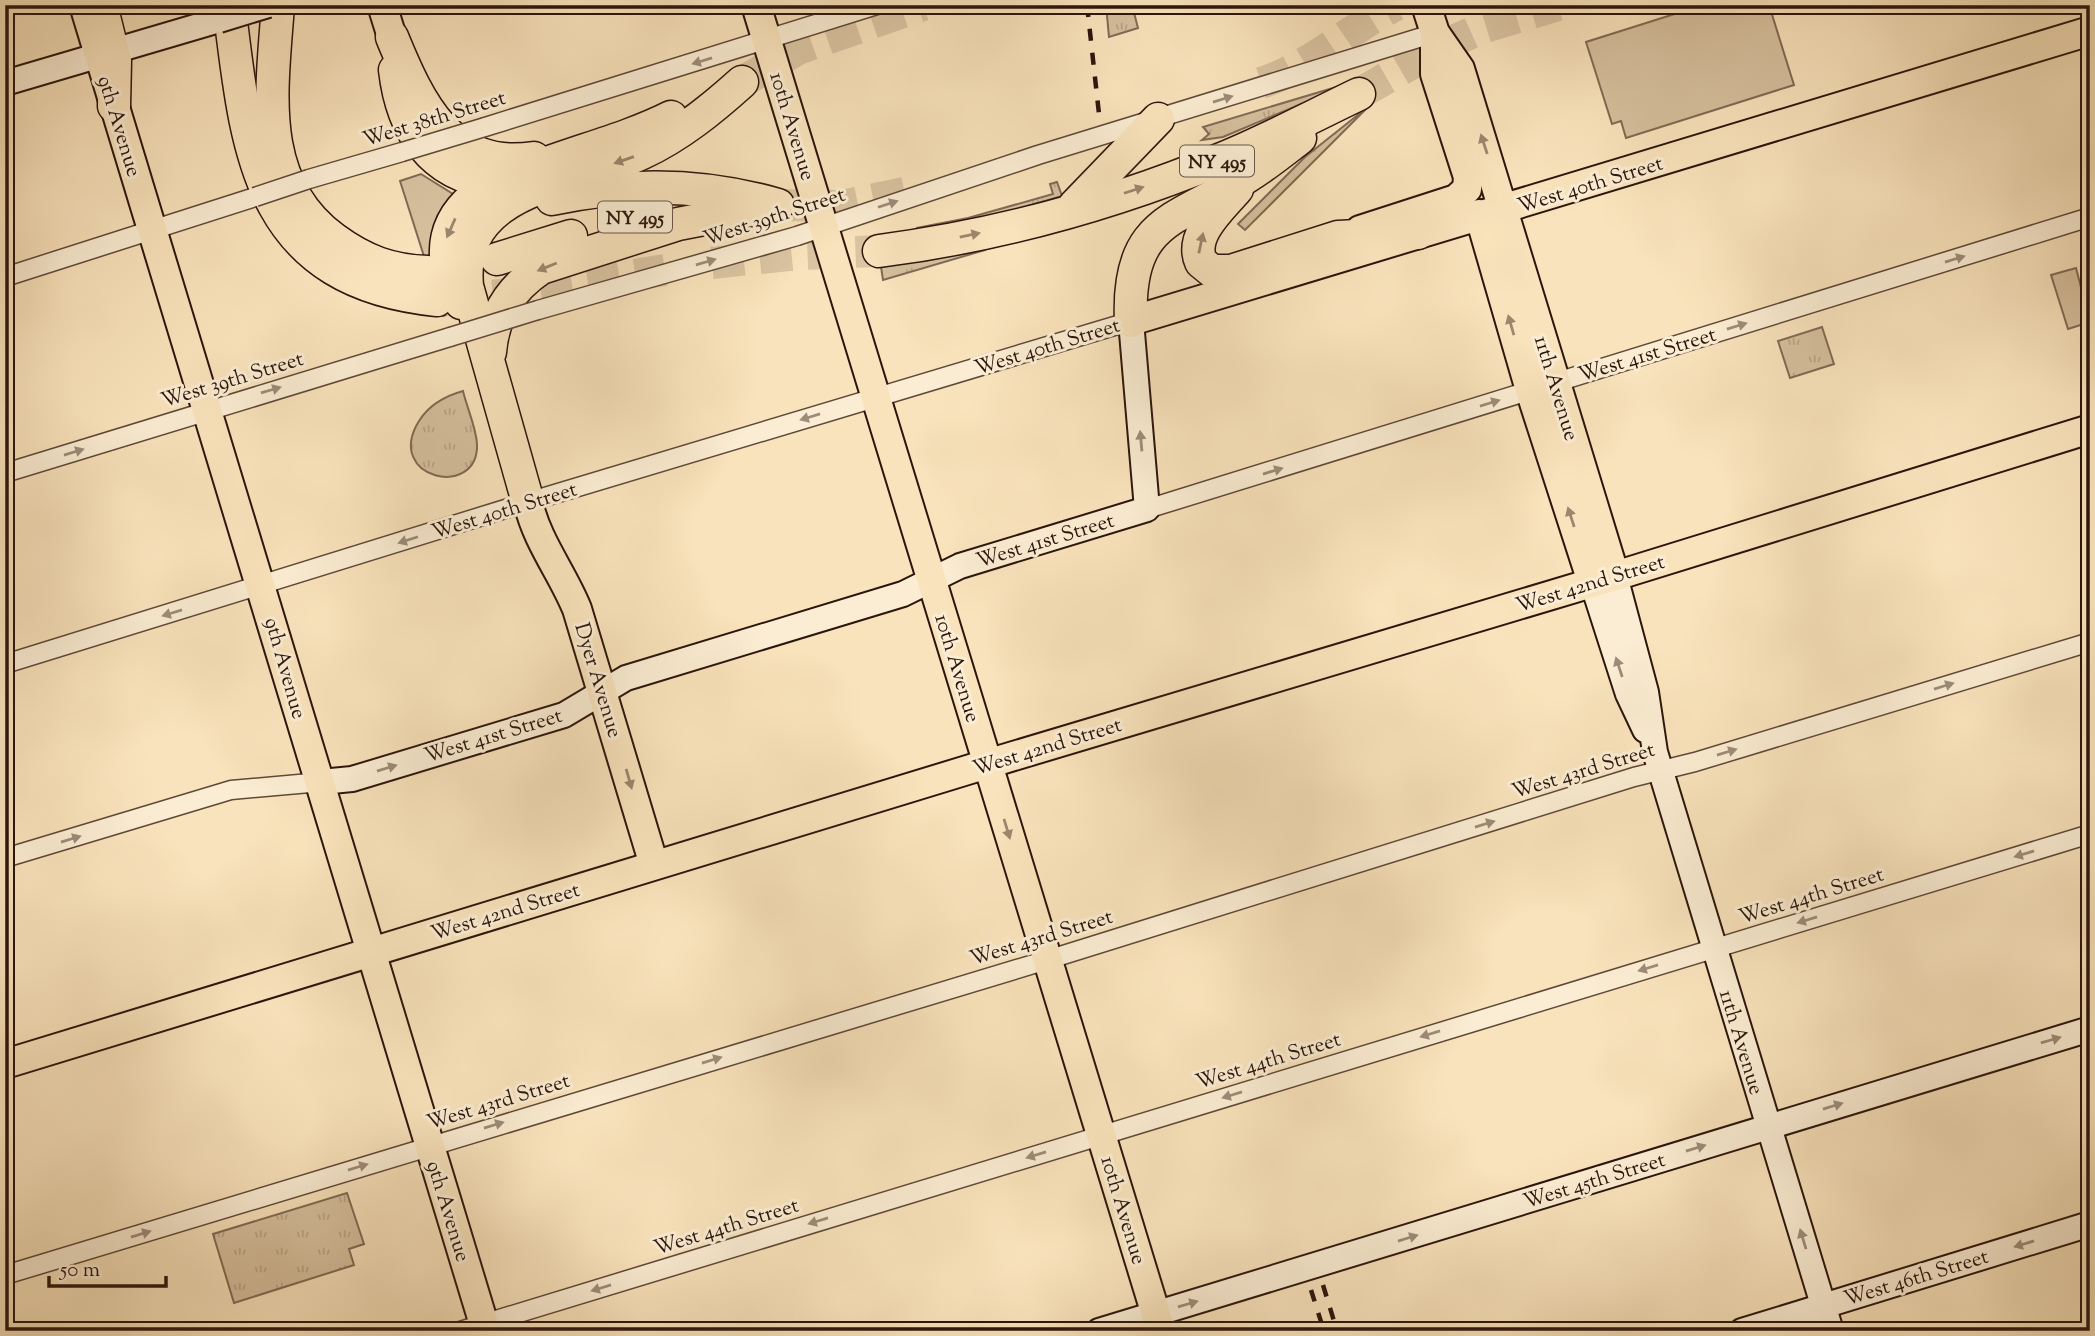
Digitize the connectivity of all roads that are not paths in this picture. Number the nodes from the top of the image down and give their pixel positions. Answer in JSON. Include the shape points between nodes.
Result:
{"nodes":[{"id":1,"x":84,"y":5,"type":"edge"},
{"id":2,"x":101,"y":5,"type":"edge"},
{"id":3,"x":256,"y":5,"type":"edge"},
{"id":4,"x":268,"y":5,"type":"edge"},
{"id":5,"x":278,"y":5,"type":"edge"},
{"id":6,"x":300,"y":5,"type":"edge"},
{"id":7,"x":382,"y":5,"type":"edge"},
{"id":8,"x":756,"y":5,"type":"edge"},
{"id":9,"x":877,"y":5,"type":"edge"},
{"id":10,"x":1426,"y":5,"type":"edge"},
{"id":11,"x":224,"y":13,"type":"edge"},
{"id":12,"x":2090,"y":31,"type":"edge"},
{"id":13,"x":1435,"y":33,"type":"junction"},
{"id":14,"x":392,"y":37,"type":"junction"},
{"id":15,"x":767,"y":40,"type":"junction"},
{"id":16,"x":106,"y":54,"type":"junction"},
{"id":17,"x":5,"y":83,"type":"edge"},
{"id":18,"x":275,"y":103,"type":"junction"},
{"id":19,"x":114,"y":106,"type":"joint"},
{"id":20,"x":1158,"y":119,"type":"junction"},
{"id":21,"x":566,"y":154,"type":"junction"},
{"id":22,"x":257,"y":158,"type":"junction"},
{"id":23,"x":1247,"y":177,"type":"junction"},
{"id":24,"x":493,"y":183,"type":"junction"},
{"id":25,"x":778,"y":205,"type":"junction"},
{"id":26,"x":1482,"y":205,"type":"junction"},
{"id":27,"x":1068,"y":210,"type":"junction"},
{"id":28,"x":2090,"y":217,"type":"edge"},
{"id":29,"x":823,"y":226,"type":"junction"},
{"id":30,"x":287,"y":227,"type":"junction"},
{"id":31,"x":150,"y":231,"type":"junction"},
{"id":32,"x":1418,"y":233,"type":"junction"},
{"id":33,"x":1338,"y":237,"type":"junction"},
{"id":34,"x":879,"y":251,"type":"tunnel mouth"},
{"id":35,"x":497,"y":259,"type":"dead end"},
{"id":36,"x":378,"y":266,"type":"junction"},
{"id":37,"x":5,"y":277,"type":"edge"},
{"id":38,"x":1131,"y":321,"type":"junction"},
{"id":39,"x":465,"y":337,"type":"junction"},
{"id":40,"x":489,"y":369,"type":"junction"},
{"id":41,"x":1543,"y":386,"type":"junction"},
{"id":42,"x":876,"y":398,"type":"junction"},
{"id":43,"x":205,"y":410,"type":"junction"},
{"id":44,"x":2090,"y":429,"type":"edge"},
{"id":45,"x":5,"y":473,"type":"edge"},
{"id":46,"x":528,"y":502,"type":"junction"},
{"id":47,"x":1147,"y":509,"type":"junction"},
{"id":48,"x":1603,"y":579,"type":"junction"},
{"id":49,"x":931,"y":580,"type":"junction"},
{"id":50,"x":262,"y":586,"type":"junction"},
{"id":51,"x":2090,"y":642,"type":"edge"},
{"id":52,"x":5,"y":664,"type":"edge"},
{"id":53,"x":602,"y":690,"type":"junction"},
{"id":54,"x":1658,"y":762,"type":"junction"},
{"id":55,"x":988,"y":764,"type":"junction"},
{"id":56,"x":321,"y":782,"type":"junction"},
{"id":57,"x":2090,"y":834,"type":"edge"},
{"id":58,"x":5,"y":858,"type":"edge"},
{"id":59,"x":654,"y":865,"type":"junction"},
{"id":60,"x":1713,"y":948,"type":"junction"},
{"id":61,"x":373,"y":951,"type":"junction"},
{"id":62,"x":1047,"y":960,"type":"junction"},
{"id":63,"x":2090,"y":1029,"type":"edge"},
{"id":64,"x":5,"y":1064,"type":"edge"},
{"id":65,"x":1768,"y":1126,"type":"junction"},
{"id":66,"x":1101,"y":1135,"type":"junction"},
{"id":67,"x":429,"y":1145,"type":"junction"},
{"id":68,"x":2090,"y":1224,"type":"edge"},
{"id":69,"x":5,"y":1275,"type":"edge"},
{"id":70,"x":1823,"y":1305,"type":"junction"},
{"id":71,"x":1158,"y":1322,"type":"edge"},
{"id":72,"x":477,"y":1328,"type":"edge"},
{"id":73,"x":1099,"y":1331,"type":"edge"},
{"id":74,"x":1742,"y":1331,"type":"edge"},
{"id":75,"x":1831,"y":1331,"type":"edge"}],
"edges":[{"from":1,"to":16,"type":"main road","name":"9th Avenue"},
{"from":2,"to":16,"type":"highway"},
{"from":3,"to":22,"type":"highway"},
{"from":4,"to":11,"type":"main road","bridge":true},
{"from":5,"to":18,"type":"highway"},
{"from":6,"to":18,"type":"highway"},
{"from":7,"to":14,"type":"main road"},
{"from":8,"to":15,"type":"main road","name":"10th Avenue"},
{"from":9,"to":15,"type":"street","name":"West 38th Street"},
{"from":10,"to":13,"type":"main road","name":"11th Avenue"},
{"from":11,"to":16,"type":"main road"},
{"from":11,"to":22,"type":"highway","via":[[242,108]]},
{"from":12,"to":26,"type":"main road","name":"West 40th Street"},
{"from":20,"to":13,"type":"street","name":"West 39th Street","one_way":true},
{"from":13,"to":26,"type":"main road","name":"11th Avenue","via":[[1436,74],[1468,177]]},
{"from":26,"to":13,"type":"main road","name":"11th Avenue","one_way":true,"via":[[1460,69]]},
{"from":14,"to":21,"type":"highway","via":[[434,120],[462,145],[484,158],[501,161]]},
{"from":14,"to":24,"type":"highway","via":[[404,114],[418,140],[450,171],[468,180]]},
{"from":15,"to":29,"type":"main road","name":"10th Avenue"},
{"from":15,"to":31,"type":"street","name":"West 38th Street","one_way":true,"bridge":true},
{"from":16,"to":17,"type":"main road"},
{"from":16,"to":19,"type":"highway","via":[[116,74]]},
{"from":18,"to":36,"type":"highway","via":[[275,148],[292,195],[330,236]]},
{"from":19,"to":31,"type":"main road","name":"9th Avenue"},
{"from":20,"to":27,"type":"highway","via":[[1091,192]]},
{"from":29,"to":20,"type":"street","name":"West 39th Street","one_way":true},
{"from":21,"to":24,"type":"highway"},
{"from":21,"to":39,"type":"highway","one_way":true,"via":[[652,126],[742,82],[704,114],[642,153],[532,189],[499,209],[478,233],[467,261]]},
{"from":22,"to":30,"type":"highway","via":[[271,200]]},
{"from":27,"to":23,"type":"highway","number":"NY 495","one_way":true,"via":[[1216,162],[1359,94]]},
{"from":33,"to":23,"type":"highway","one_way":true,"via":[[1231,271],[1206,267],[1198,257],[1201,236]]},
{"from":23,"to":38,"type":"highway","via":[[1188,207],[1155,233],[1136,268]]},
{"from":24,"to":39,"type":"highway","one_way":true,"via":[[463,207],[443,251]]},
{"from":25,"to":35,"type":"highway","number":"NY 495","via":[[676,205]]},
{"from":25,"to":39,"type":"highway","via":[[738,193],[653,185],[529,206],[504,223],[481,256]]},
{"from":25,"to":40,"type":"highway","one_way":true,"via":[[678,225],[541,268],[522,281],[497,317]]},
{"from":26,"to":32,"type":"main road","name":"West 40th Street"},
{"from":26,"to":33,"type":"main road","name":"West 40th Street","via":[[1456,199]]},
{"from":41,"to":26,"type":"main road","name":"11th Avenue","one_way":true},
{"from":34,"to":27,"type":"highway","number":"NY 495","one_way":true,"via":[[970,236]]},
{"from":41,"to":28,"type":"street","name":"West 41st Street","one_way":true},
{"from":39,"to":29,"type":"street","name":"West 39th Street","one_way":true,"bridge":true,"via":[[538,310]]},
{"from":29,"to":42,"type":"main road","name":"10th Avenue"},
{"from":30,"to":36,"type":"highway","via":[[331,258]]},
{"from":30,"to":36,"type":"highway","via":[[303,247],[343,275],[393,293],[433,286]]},
{"from":31,"to":37,"type":"street","name":"West 38th Street"},
{"from":31,"to":43,"type":"main road","name":"9th Avenue"},
{"from":32,"to":33,"type":"highway"},
{"from":32,"to":38,"type":"main road","name":"West 40th Street"},
{"from":38,"to":42,"type":"street","name":"West 40th Street"},
{"from":47,"to":38,"type":"main road","one_way":true},
{"from":39,"to":40,"type":"highway"},
{"from":43,"to":39,"type":"street","name":"West 39th Street","one_way":true},
{"from":40,"to":46,"type":"highway"},
{"from":47,"to":41,"type":"street","name":"West 41st Street","one_way":true},
{"from":48,"to":41,"type":"main road","name":"11th Avenue","one_way":true},
{"from":42,"to":46,"type":"street","name":"West 40th Street","one_way":true},
{"from":42,"to":49,"type":"main road","name":"10th Avenue"},
{"from":45,"to":43,"type":"street","name":"West 39th Street","one_way":true},
{"from":43,"to":50,"type":"main road","name":"9th Avenue"},
{"from":44,"to":48,"type":"main road","name":"West 42nd Street"},
{"from":46,"to":50,"type":"street","name":"West 40th Street","one_way":true},
{"from":46,"to":53,"type":"main road","name":"Dyer Avenue","via":[[540,539],[567,583]]},
{"from":47,"to":49,"type":"main road","name":"West 41st Street","via":[[961,566]]},
{"from":54,"to":48,"type":"main road","name":"11th Avenue","one_way":true,"via":[[1646,692]]},
{"from":48,"to":55,"type":"main road","name":"West 42nd Street"},
{"from":49,"to":53,"type":"main road","name":"West 41st Street","via":[[902,594],[626,678]]},
{"from":49,"to":55,"type":"main road","name":"10th Avenue"},
{"from":50,"to":52,"type":"street","name":"West 40th Street","one_way":true},
{"from":50,"to":56,"type":"main road","name":"9th Avenue"},
{"from":54,"to":51,"type":"street","name":"West 43rd Street","one_way":true},
{"from":56,"to":53,"type":"main road","name":"West 41st Street","one_way":true,"via":[[352,779],[564,715]]},
{"from":53,"to":59,"type":"main road","name":"Dyer Avenue","one_way":true},
{"from":54,"to":60,"type":"main road","name":"11th Avenue"},
{"from":62,"to":54,"type":"street","name":"West 43rd Street","one_way":true,"via":[[1420,844]]},
{"from":55,"to":59,"type":"main road","name":"West 42nd Street"},
{"from":55,"to":62,"type":"main road","name":"10th Avenue","one_way":true},
{"from":58,"to":56,"type":"street","name":"West 41st Street","one_way":true,"via":[[231,790]]},
{"from":56,"to":61,"type":"main road","name":"9th Avenue"},
{"from":57,"to":60,"type":"street","name":"West 44th Street","one_way":true},
{"from":59,"to":61,"type":"main road","name":"West 42nd Street"},
{"from":60,"to":65,"type":"main road","name":"11th Avenue"},
{"from":60,"to":66,"type":"street","name":"West 44th Street","one_way":true},
{"from":61,"to":64,"type":"main road","name":"West 42nd Street"},
{"from":61,"to":67,"type":"main road","name":"9th Avenue"},
{"from":62,"to":66,"type":"main road","name":"10th Avenue"},
{"from":67,"to":62,"type":"street","name":"West 43rd Street","one_way":true},
{"from":65,"to":63,"type":"main road","name":"West 45th Street","one_way":true},
{"from":70,"to":65,"type":"main road","name":"11th Avenue","one_way":true},
{"from":71,"to":65,"type":"main road","name":"West 45th Street","one_way":true},
{"from":66,"to":71,"type":"main road","name":"10th Avenue"},
{"from":66,"to":72,"type":"street","name":"West 44th Street","one_way":true},
{"from":69,"to":67,"type":"street","name":"West 43rd Street","one_way":true},
{"from":67,"to":72,"type":"main road","name":"9th Avenue"},
{"from":68,"to":70,"type":"main road","name":"West 46th Street","one_way":true},
{"from":70,"to":74,"type":"main road","name":"West 46th Street"},
{"from":70,"to":75,"type":"main road","name":"11th Avenue"},
{"from":71,"to":73,"type":"main road","name":"West 45th Street"}]}
